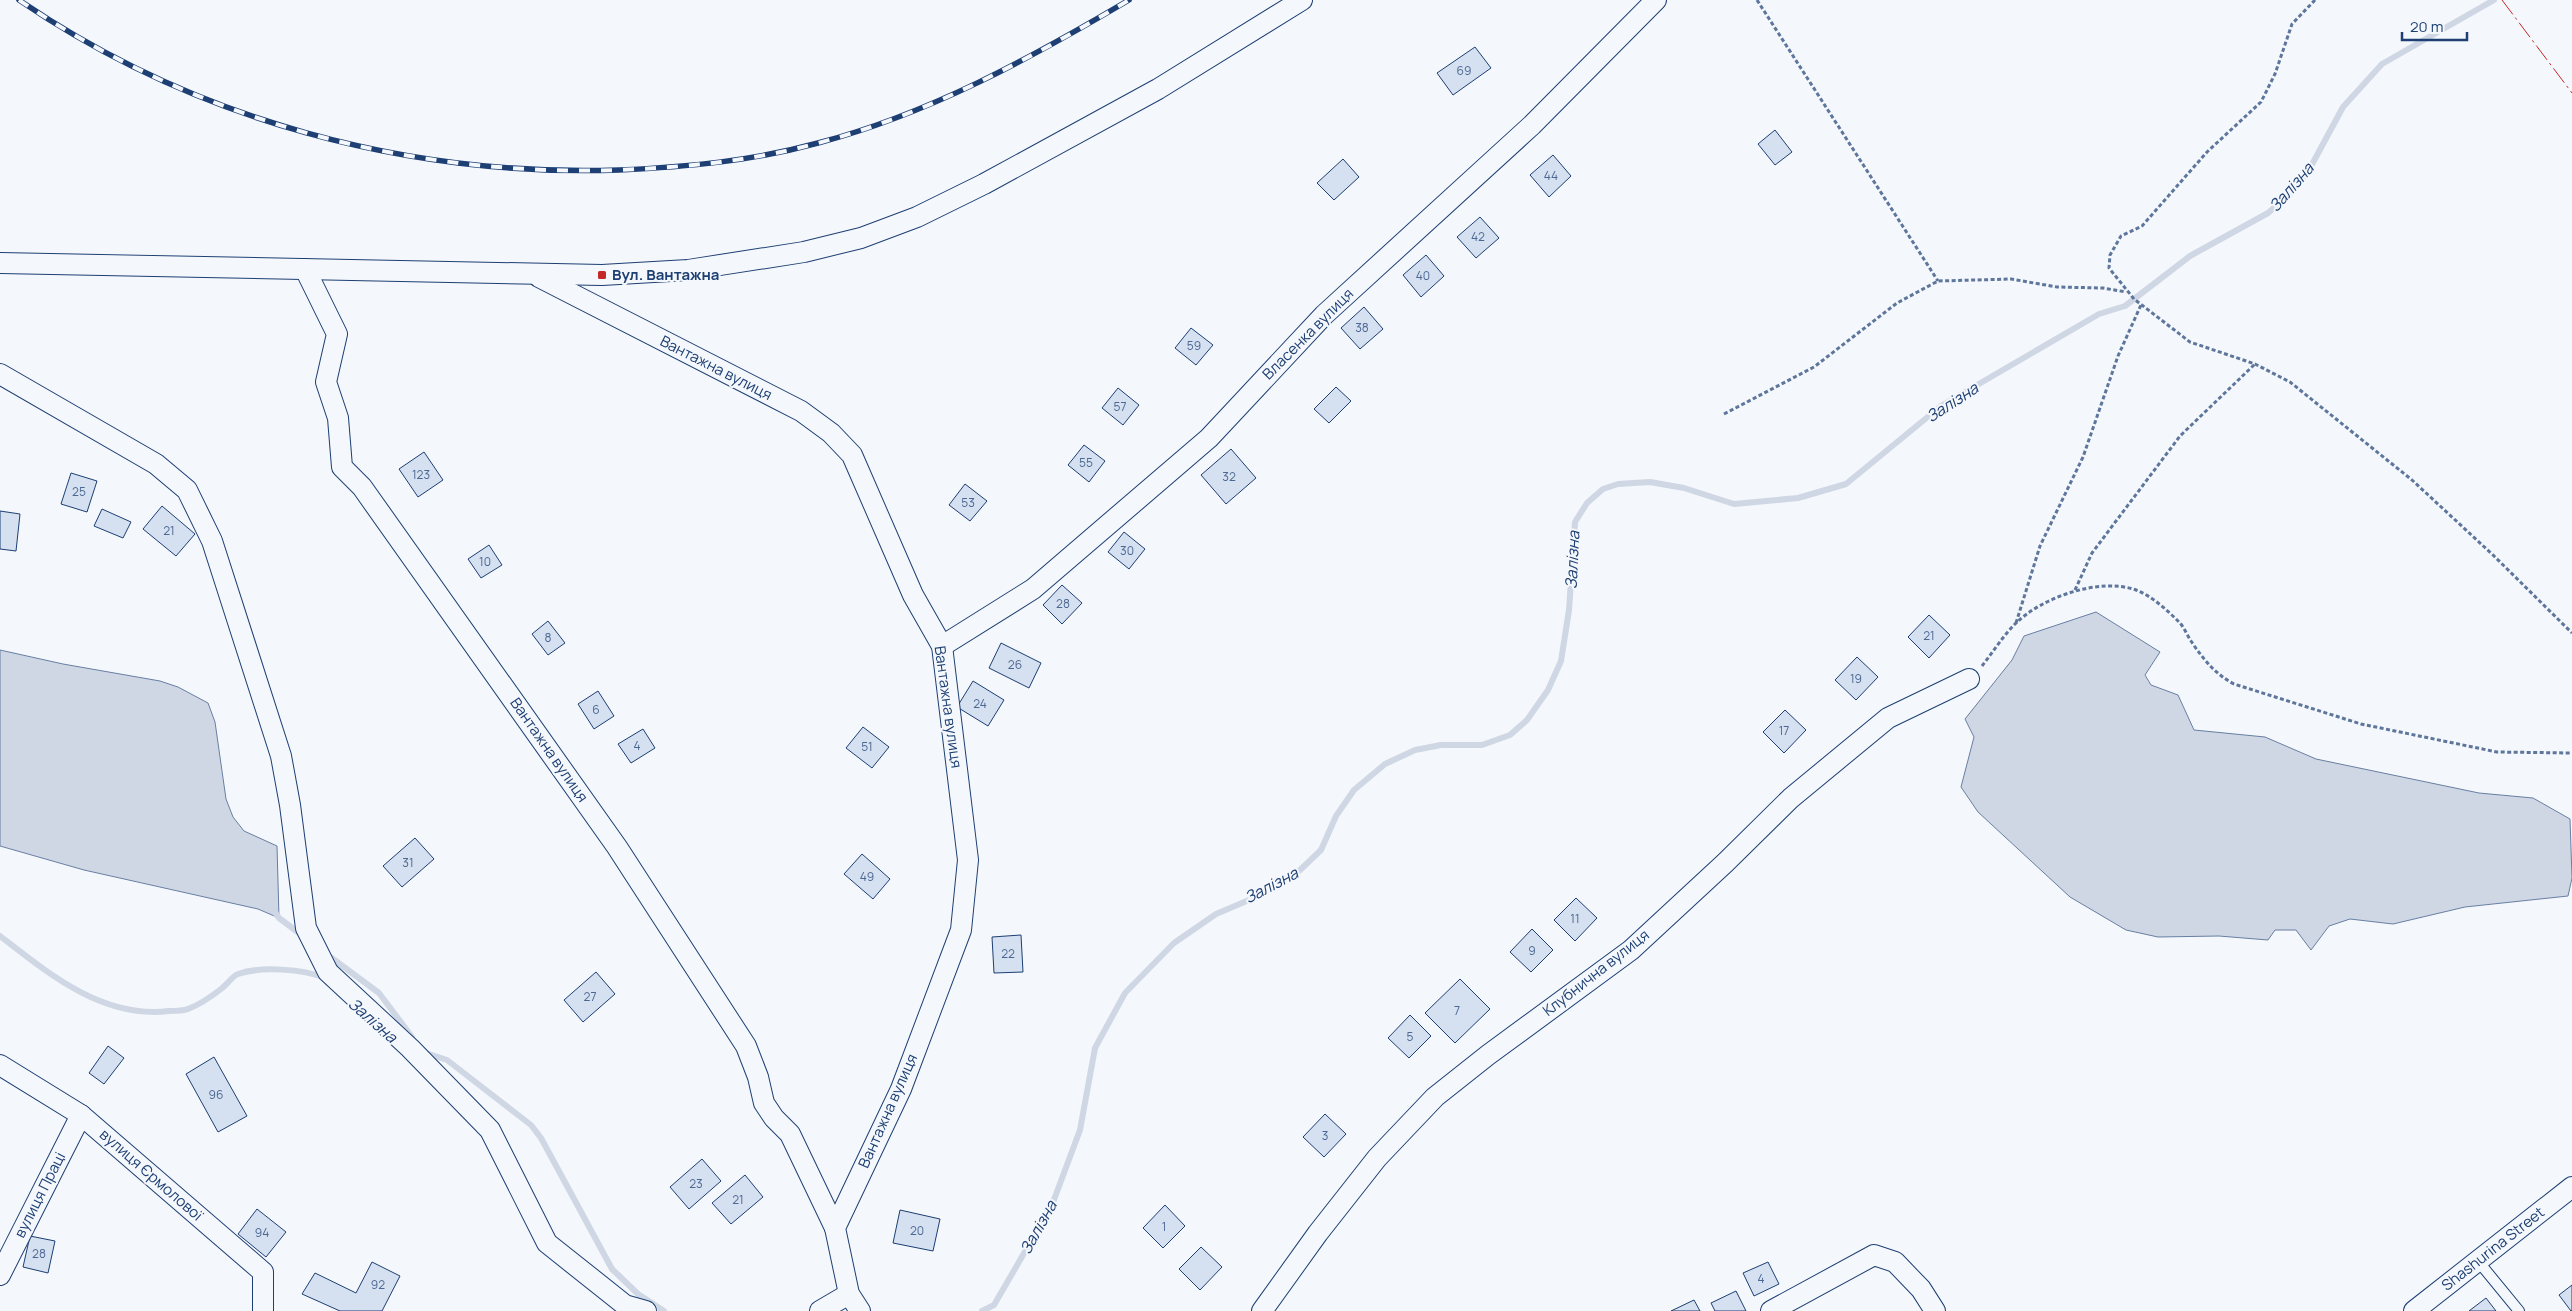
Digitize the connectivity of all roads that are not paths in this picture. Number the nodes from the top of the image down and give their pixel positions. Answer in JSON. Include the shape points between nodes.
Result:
{"nodes":[{"id":1,"x":1302,"y":0,"type":"edge"},
{"id":2,"x":1656,"y":0,"type":"edge"},
{"id":3,"x":0,"y":263,"type":"edge"},
{"id":4,"x":305,"y":269,"type":"junction"},
{"id":5,"x":536,"y":275,"type":"junction"},
{"id":6,"x":0,"y":374,"type":"edge"},
{"id":7,"x":942,"y":646,"type":"junction"},
{"id":8,"x":1969,"y":679,"type":"road end"},
{"id":9,"x":0,"y":1065,"type":"edge"},
{"id":10,"x":81,"y":1115,"type":"junction"},
{"id":11,"x":2572,"y":1187,"type":"edge"},
{"id":12,"x":835,"y":1228,"type":"junction"},
{"id":13,"x":2478,"y":1261,"type":"junction"},
{"id":14,"x":0,"y":1275,"type":"edge"},
{"id":15,"x":849,"y":1294,"type":"junction"},
{"id":16,"x":263,"y":1311,"type":"edge"},
{"id":17,"x":646,"y":1311,"type":"edge"},
{"id":18,"x":820,"y":1311,"type":"edge"},
{"id":19,"x":860,"y":1311,"type":"edge"},
{"id":20,"x":1262,"y":1311,"type":"edge"},
{"id":21,"x":1771,"y":1311,"type":"edge"},
{"id":22,"x":1935,"y":1311,"type":"edge"},
{"id":23,"x":2414,"y":1311,"type":"edge"},
{"id":24,"x":2519,"y":1311,"type":"edge"}],
"edges":[{"from":1,"to":5,"type":"street","via":[[1158,89],[984,184],[917,217],[861,238],[804,252],[688,270]]},
{"from":2,"to":7,"type":"street","name":"Власенка вулиця","via":[[1532,125],[1324,314],[1209,438],[1033,590]]},
{"from":3,"to":4,"type":"street"},
{"from":4,"to":5,"type":"street"},
{"from":4,"to":12,"type":"street","name":"Вантажна вулиця","via":[[337,334],[326,382],[338,418],[342,467],[362,487],[656,905],[746,1046],[764,1103],[790,1134]]},
{"from":5,"to":7,"type":"street","name":"Вантажна вулиця","via":[[801,411],[831,433],[852,455],[905,577]]},
{"from":6,"to":17,"type":"street","via":[[156,464],[187,490],[212,541],[281,756],[306,928],[328,972],[410,1048],[490,1130],[547,1243],[625,1306]]},
{"from":7,"to":12,"type":"street","name":"Вантажна вулиця","via":[[968,860],[961,930],[901,1089]]},
{"from":8,"to":20,"type":"street","name":"Клубнична вулиця","via":[[1888,718],[1791,798],[1630,950],[1435,1097],[1377,1158]]},
{"from":9,"to":10,"type":"street","name":"вулиця Єрмолової"},
{"from":10,"to":14,"type":"street","name":"вулиця Праці"},
{"from":10,"to":16,"type":"street","name":"вулиця Єрмолової","via":[[264,1272]]},
{"from":11,"to":13,"type":"street","name":"Shashurina Street"},
{"from":12,"to":15,"type":"street","name":"Вантажна вулиця"},
{"from":13,"to":23,"type":"street","name":"Shashurina Street"},
{"from":13,"to":24,"type":"lane"},
{"from":15,"to":18,"type":"street"},
{"from":15,"to":19,"type":"street","name":"Вантажна вулиця"},
{"from":21,"to":22,"type":"street","via":[[1874,1254],[1895,1262],[1921,1289]]}]}
